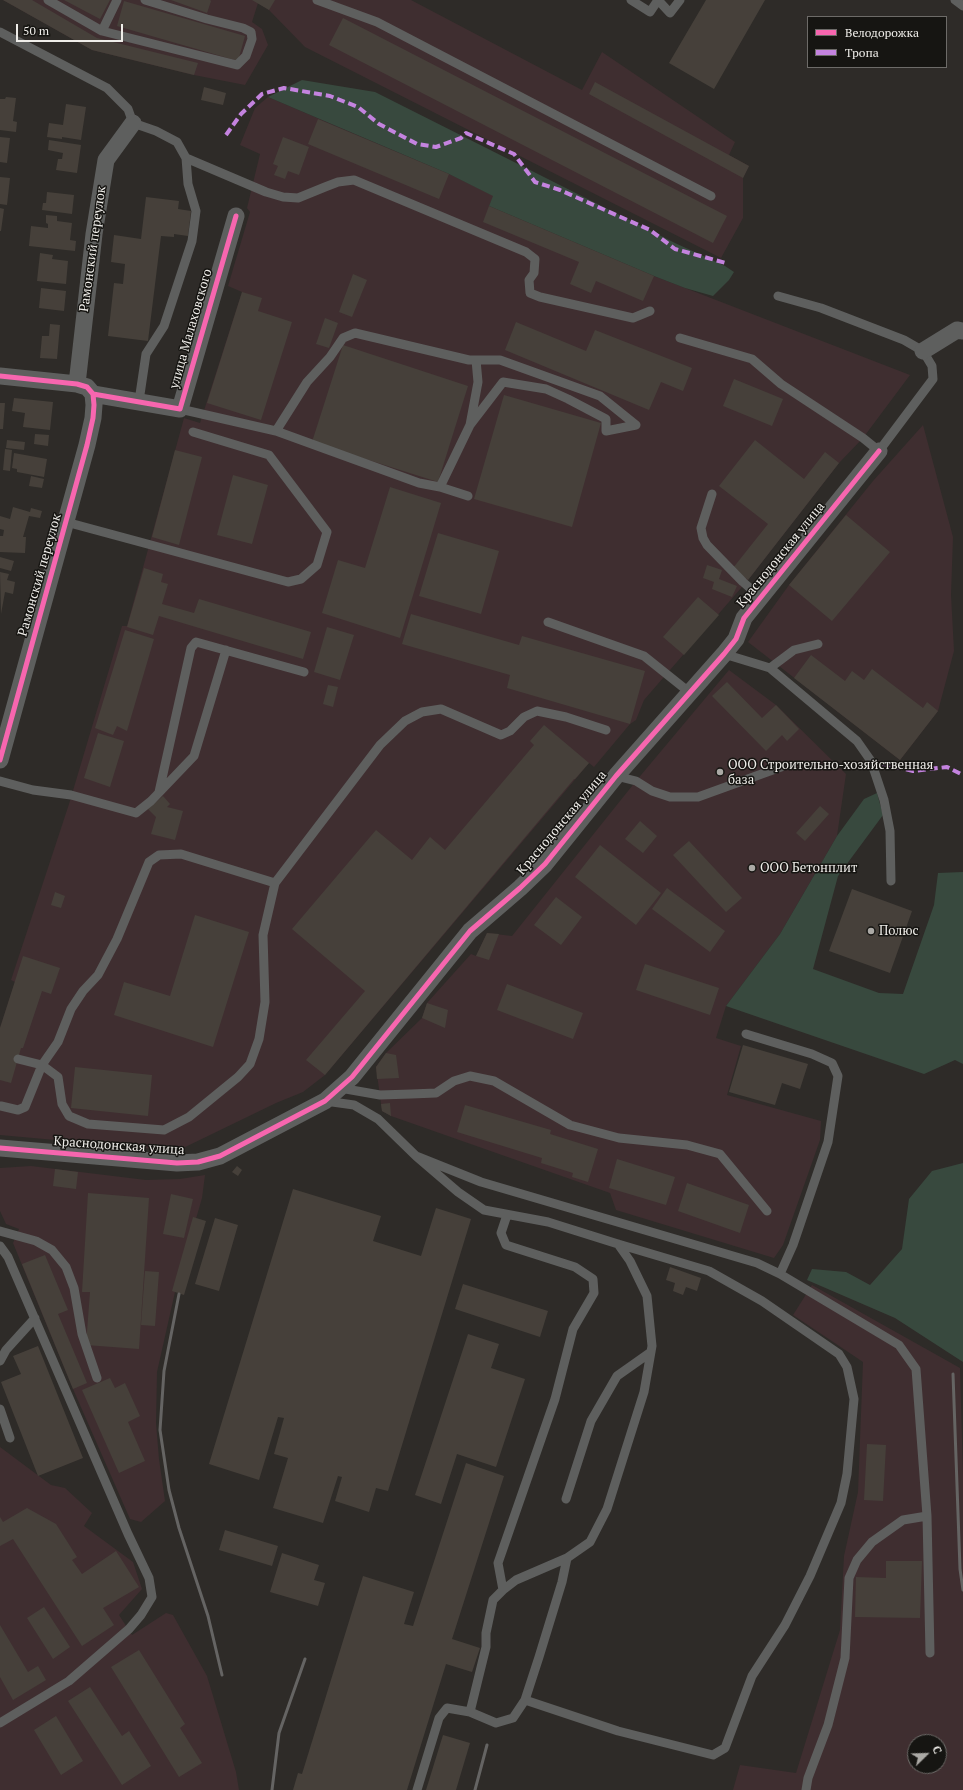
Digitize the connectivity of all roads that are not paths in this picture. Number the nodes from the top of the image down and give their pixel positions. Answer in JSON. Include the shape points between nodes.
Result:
{"nodes":[{"id":1,"x":48,"y":0,"type":"edge"},
{"id":2,"x":117,"y":0,"type":"edge"},
{"id":3,"x":145,"y":0,"type":"edge"},
{"id":4,"x":317,"y":0,"type":"edge"},
{"id":5,"x":631,"y":0,"type":"edge"},
{"id":6,"x":658,"y":0,"type":"edge"},
{"id":7,"x":680,"y":0,"type":"edge"},
{"id":8,"x":955,"y":0,"type":"edge"},
{"id":9,"x":963,"y":6,"type":"edge"},
{"id":10,"x":102,"y":31,"type":"junction"},
{"id":11,"x":0,"y":32,"type":"edge"},
{"id":12,"x":133,"y":124,"type":"junction"},
{"id":13,"x":186,"y":158,"type":"junction"},
{"id":14,"x":711,"y":196,"type":"dead end"},
{"id":15,"x":236,"y":216,"type":"dead end"},
{"id":16,"x":778,"y":296,"type":"dead end"},
{"id":17,"x":650,"y":311,"type":"dead end"},
{"id":18,"x":963,"y":331,"type":"edge"},
{"id":19,"x":680,"y":338,"type":"dead end"},
{"id":20,"x":923,"y":351,"type":"junction"},
{"id":21,"x":476,"y":360,"type":"junction"},
{"id":22,"x":0,"y":376,"type":"edge"},
{"id":23,"x":77,"y":384,"type":"junction"},
{"id":24,"x":93,"y":394,"type":"junction"},
{"id":25,"x":139,"y":401,"type":"junction"},
{"id":26,"x":180,"y":409,"type":"junction"},
{"id":27,"x":470,"y":425,"type":"junction"},
{"id":28,"x":276,"y":431,"type":"junction"},
{"id":29,"x":193,"y":432,"type":"dead end"},
{"id":30,"x":879,"y":451,"type":"junction"},
{"id":31,"x":440,"y":487,"type":"junction"},
{"id":32,"x":712,"y":494,"type":"dead end"},
{"id":33,"x":468,"y":496,"type":"dead end"},
{"id":34,"x":66,"y":522,"type":"junction"},
{"id":35,"x":760,"y":597,"type":"junction"},
{"id":36,"x":548,"y":622,"type":"dead end"},
{"id":37,"x":818,"y":644,"type":"dead end"},
{"id":38,"x":226,"y":650,"type":"junction"},
{"id":39,"x":724,"y":654,"type":"junction"},
{"id":40,"x":770,"y":668,"type":"junction"},
{"id":41,"x":304,"y":672,"type":"dead end"},
{"id":42,"x":689,"y":692,"type":"junction"},
{"id":43,"x":606,"y":730,"type":"dead end"},
{"id":44,"x":0,"y":760,"type":"edge"},
{"id":45,"x":781,"y":767,"type":"dead end"},
{"id":46,"x":616,"y":776,"type":"junction"},
{"id":47,"x":0,"y":781,"type":"edge"},
{"id":48,"x":159,"y":793,"type":"junction"},
{"id":49,"x":890,"y":881,"type":"dead end"},
{"id":50,"x":276,"y":883,"type":"junction"},
{"id":51,"x":746,"y":1034,"type":"dead end"},
{"id":52,"x":18,"y":1060,"type":"dead end"},
{"id":53,"x":42,"y":1065,"type":"junction"},
{"id":54,"x":340,"y":1088,"type":"junction"},
{"id":55,"x":325,"y":1101,"type":"junction"},
{"id":56,"x":1,"y":1106,"type":"edge"},
{"id":57,"x":0,"y":1148,"type":"edge"},
{"id":58,"x":416,"y":1156,"type":"junction"},
{"id":59,"x":767,"y":1211,"type":"dead end"},
{"id":60,"x":507,"y":1215,"type":"junction"},
{"id":61,"x":0,"y":1231,"type":"edge"},
{"id":62,"x":618,"y":1244,"type":"junction"},
{"id":63,"x":0,"y":1246,"type":"edge"},
{"id":64,"x":780,"y":1274,"type":"junction"},
{"id":65,"x":35,"y":1318,"type":"junction"},
{"id":66,"x":651,"y":1352,"type":"junction"},
{"id":67,"x":0,"y":1361,"type":"edge"},
{"id":68,"x":97,"y":1378,"type":"dead end"},
{"id":69,"x":0,"y":1409,"type":"edge"},
{"id":70,"x":10,"y":1438,"type":"dead end"},
{"id":71,"x":566,"y":1499,"type":"dead end"},
{"id":72,"x":927,"y":1516,"type":"junction"},
{"id":73,"x":567,"y":1558,"type":"junction"},
{"id":74,"x":503,"y":1590,"type":"junction"},
{"id":75,"x":930,"y":1653,"type":"dead end"},
{"id":76,"x":524,"y":1700,"type":"junction"},
{"id":77,"x":470,"y":1712,"type":"junction"},
{"id":78,"x":0,"y":1723,"type":"edge"},
{"id":79,"x":417,"y":1790,"type":"edge"},
{"id":80,"x":806,"y":1790,"type":"edge"}],
"edges":[{"from":1,"to":10,"type":"lane"},
{"from":2,"to":10,"type":"lane"},
{"from":3,"to":10,"type":"lane","via":[[243,28],[250,32],[252,39],[246,56],[237,65]]},
{"from":4,"to":14,"type":"lane","via":[[377,22]]},
{"from":5,"to":6,"type":"lane","via":[[650,12]]},
{"from":6,"to":7,"type":"lane","via":[[670,12]]},
{"from":8,"to":9,"type":"lane"},
{"from":11,"to":12,"type":"lane","via":[[107,88],[128,109]]},
{"from":12,"to":13,"type":"lane","via":[[156,131],[177,142]]},
{"from":12,"to":23,"type":"street","name":"Рамонский переулок","via":[[106,160],[94,234]]},
{"from":13,"to":17,"type":"lane","via":[[283,197],[298,198],[325,186],[354,180],[526,252],[535,259],[534,273],[529,280],[530,292],[540,297],[633,318]]},
{"from":13,"to":25,"type":"lane","via":[[188,184],[196,211],[192,241],[164,326],[146,354]]},
{"from":15,"to":26,"type":"street","name":"улица Малаховского"},
{"from":16,"to":20,"type":"lane","via":[[821,308],[904,340]]},
{"from":18,"to":20,"type":"street","via":[[957,330]]},
{"from":19,"to":30,"type":"lane","via":[[752,359],[781,384]]},
{"from":20,"to":30,"type":"lane","via":[[932,366],[933,379]]},
{"from":21,"to":27,"type":"lane","via":[[478,382]]},
{"from":21,"to":27,"type":"lane","via":[[500,360],[600,396],[636,425],[606,431],[606,419],[568,399],[546,389],[503,382]]},
{"from":21,"to":28,"type":"lane","via":[[355,333],[343,338],[307,382]]},
{"from":22,"to":23,"type":"street","name":"улица Малаховского"},
{"from":23,"to":24,"type":"street","name":"улица Малаховского","via":[[87,387]]},
{"from":24,"to":25,"type":"street","name":"улица Малаховского"},
{"from":24,"to":34,"type":"street","name":"Рамонский переулок","via":[[89,439]]},
{"from":25,"to":26,"type":"street","name":"улица Малаховского"},
{"from":26,"to":28,"type":"lane"},
{"from":27,"to":31,"type":"lane"},
{"from":28,"to":31,"type":"lane","via":[[419,483]]},
{"from":29,"to":34,"type":"lane","via":[[269,455],[327,532],[317,565],[301,579],[288,582]]},
{"from":30,"to":35,"type":"street","name":"Краснодонская улица"},
{"from":31,"to":33,"type":"lane"},
{"from":32,"to":35,"type":"lane","via":[[701,528],[703,538]]},
{"from":34,"to":44,"type":"street","name":"Рамонский переулок"},
{"from":35,"to":39,"type":"street","name":"Краснодонская улица","via":[[744,618],[736,639]]},
{"from":36,"to":42,"type":"lane","via":[[644,656]]},
{"from":37,"to":40,"type":"lane","via":[[794,650]]},
{"from":38,"to":41,"type":"lane"},
{"from":38,"to":48,"type":"lane","via":[[194,756]]},
{"from":38,"to":48,"type":"lane","via":[[196,642],[191,648]]},
{"from":39,"to":40,"type":"lane"},
{"from":39,"to":42,"type":"street","name":"Краснодонская улица"},
{"from":40,"to":49,"type":"lane","via":[[857,741],[871,762],[884,800],[890,831]]},
{"from":42,"to":46,"type":"street","name":"Краснодонская улица"},
{"from":43,"to":50,"type":"lane","via":[[537,711],[524,717],[510,731],[500,735],[441,710],[422,712],[405,721],[380,745]]},
{"from":45,"to":46,"type":"lane","via":[[698,797],[670,797],[652,791],[636,781]]},
{"from":46,"to":54,"type":"street","name":"Краснодонская улица","via":[[545,864],[470,931],[352,1077]]},
{"from":47,"to":48,"type":"lane","via":[[33,790],[71,795],[136,813]]},
{"from":50,"to":53,"type":"lane","via":[[181,854],[159,855],[149,862],[117,939],[98,975],[71,1009],[58,1042]]},
{"from":50,"to":53,"type":"lane","via":[[263,935],[265,1002],[259,1039],[250,1064],[189,1117],[164,1130],[88,1124],[69,1116],[62,1104],[58,1076]]},
{"from":51,"to":64,"type":"lane","via":[[812,1054],[832,1063],[838,1076],[828,1142],[793,1245]]},
{"from":52,"to":53,"type":"lane"},
{"from":53,"to":56,"type":"lane","via":[[25,1107],[18,1110]]},
{"from":54,"to":55,"type":"street","name":"Краснодонская улица"},
{"from":54,"to":59,"type":"lane","via":[[380,1095],[436,1093],[454,1081],[470,1076],[494,1081],[570,1125],[619,1138],[687,1145],[720,1154]]},
{"from":55,"to":57,"type":"street","name":"Краснодонская улица","via":[[220,1156],[198,1162],[177,1163]]},
{"from":55,"to":58,"type":"lane","via":[[354,1105],[378,1119]]},
{"from":58,"to":60,"type":"lane","via":[[458,1192],[484,1210]]},
{"from":58,"to":64,"type":"lane","via":[[488,1184],[757,1263]]},
{"from":60,"to":62,"type":"lane","via":[[548,1222]]},
{"from":60,"to":74,"type":"lane","via":[[502,1234],[506,1245],[575,1267],[593,1279],[594,1293],[573,1329],[555,1398],[498,1563]]},
{"from":61,"to":68,"type":"lane","via":[[36,1241],[52,1250],[66,1267],[74,1288],[82,1334]]},
{"from":62,"to":66,"type":"lane","via":[[630,1261],[647,1296]]},
{"from":62,"to":76,"type":"lane","via":[[709,1271],[762,1301],[839,1354],[847,1367],[854,1399],[847,1474],[841,1503],[810,1576],[785,1625],[752,1676],[725,1748],[713,1755],[618,1731]]},
{"from":63,"to":65,"type":"lane","via":[[8,1257]]},
{"from":64,"to":72,"type":"lane","via":[[899,1345],[916,1369]]},
{"from":65,"to":67,"type":"lane","via":[[6,1350]]},
{"from":65,"to":78,"type":"lane","via":[[149,1578],[152,1597],[128,1629],[69,1681]]},
{"from":66,"to":71,"type":"lane","via":[[617,1376],[591,1421]]},
{"from":66,"to":73,"type":"lane","via":[[644,1392],[607,1509],[590,1542]]},
{"from":69,"to":70,"type":"lane"},
{"from":72,"to":75,"type":"lane"},
{"from":72,"to":80,"type":"lane","via":[[903,1520],[872,1542],[858,1560],[849,1578],[845,1658],[828,1725]]},
{"from":73,"to":74,"type":"lane","via":[[516,1580]]},
{"from":73,"to":76,"type":"lane","via":[[555,1605]]},
{"from":74,"to":77,"type":"lane","via":[[493,1600],[486,1633],[486,1647]]},
{"from":76,"to":77,"type":"lane","via":[[513,1718],[496,1723]]},
{"from":77,"to":79,"type":"lane","via":[[447,1708],[438,1718]]}]}
